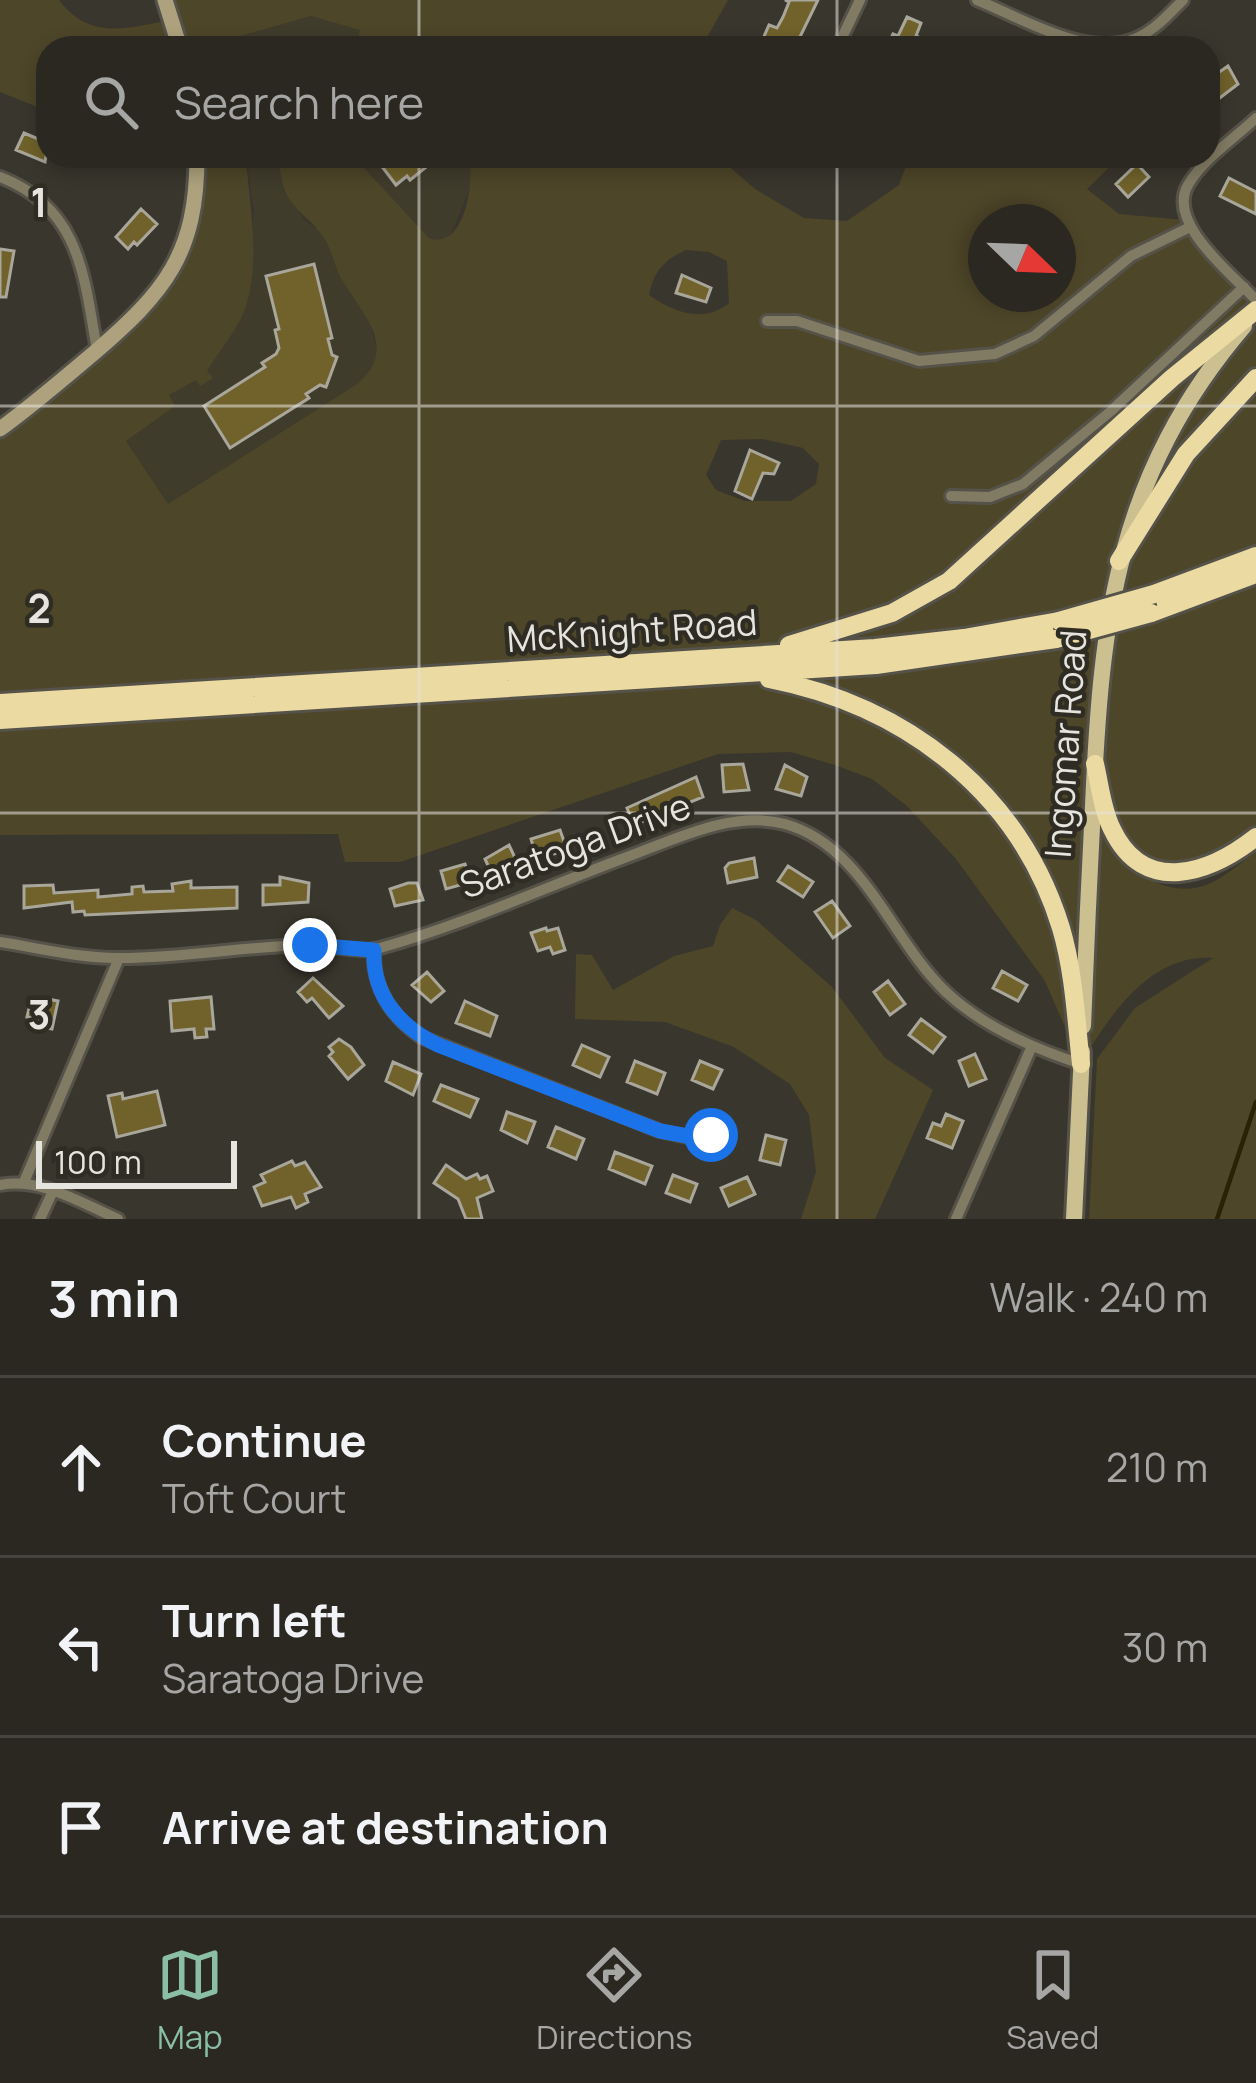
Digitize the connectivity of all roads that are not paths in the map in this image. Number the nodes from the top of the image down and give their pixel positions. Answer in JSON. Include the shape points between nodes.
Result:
{"nodes":[{"id":1,"x":165,"y":0,"type":"edge"},
{"id":2,"x":860,"y":0,"type":"edge"},
{"id":3,"x":977,"y":0,"type":"edge"},
{"id":4,"x":1183,"y":0,"type":"edge"},
{"id":5,"x":176,"y":36,"type":"edge"},
{"id":6,"x":844,"y":36,"type":"edge"},
{"id":7,"x":1072,"y":36,"type":"edge"},
{"id":8,"x":1141,"y":36,"type":"edge"},
{"id":9,"x":1256,"y":118,"type":"edge"},
{"id":10,"x":1220,"y":153,"type":"edge"},
{"id":11,"x":196,"y":168,"type":"edge"},
{"id":12,"x":1205,"y":168,"type":"edge"},
{"id":13,"x":0,"y":177,"type":"edge"},
{"id":14,"x":1187,"y":224,"type":"junction"},
{"id":15,"x":1244,"y":286,"type":"junction"},
{"id":16,"x":1256,"y":300,"type":"edge"},
{"id":17,"x":1256,"y":311,"type":"edge"},
{"id":18,"x":767,"y":321,"type":"dead end"},
{"id":19,"x":97,"y":350,"type":"junction"},
{"id":20,"x":1256,"y":378,"type":"edge"},
{"id":21,"x":0,"y":429,"type":"edge"},
{"id":22,"x":951,"y":496,"type":"dead end"},
{"id":23,"x":1256,"y":556,"type":"edge"},
{"id":24,"x":1119,"y":561,"type":"junction"},
{"id":25,"x":1252,"y":577,"type":"edge"},
{"id":26,"x":1153,"y":604,"type":"junction"},
{"id":27,"x":740,"y":665,"type":"junction"},
{"id":28,"x":0,"y":703,"type":"edge"},
{"id":29,"x":0,"y":720,"type":"edge"},
{"id":30,"x":1094,"y":764,"type":"junction"},
{"id":31,"x":1256,"y":837,"type":"edge"},
{"id":32,"x":0,"y":942,"type":"edge"},
{"id":33,"x":374,"y":950,"type":"junction"},
{"id":34,"x":119,"y":958,"type":"junction"},
{"id":35,"x":1032,"y":1046,"type":"junction"},
{"id":36,"x":1081,"y":1064,"type":"junction"},
{"id":37,"x":711,"y":1135,"type":"dead end"},
{"id":38,"x":24,"y":1182,"type":"junction"},
{"id":39,"x":0,"y":1185,"type":"edge"},
{"id":40,"x":52,"y":1191,"type":"junction"},
{"id":41,"x":40,"y":1219,"type":"edge"},
{"id":42,"x":118,"y":1219,"type":"edge"},
{"id":43,"x":956,"y":1219,"type":"edge"},
{"id":44,"x":1074,"y":1219,"type":"edge"}],
"edges":[{"from":1,"to":5,"type":"street"},
{"from":2,"to":6,"type":"street"},
{"from":3,"to":7,"type":"street"},
{"from":4,"to":8,"type":"street"},
{"from":9,"to":10,"type":"street"},
{"from":11,"to":19,"type":"street","via":[[193,214],[172,270],[138,316]]},
{"from":12,"to":14,"type":"street","via":[[1188,185]]},
{"from":13,"to":19,"type":"street","via":[[32,192],[65,226]]},
{"from":14,"to":15,"type":"street"},
{"from":14,"to":18,"type":"street","via":[[1131,256],[1034,337],[994,354],[919,361],[797,321]]},
{"from":15,"to":16,"type":"street"},
{"from":15,"to":22,"type":"street","via":[[1023,484],[990,497]]},
{"from":17,"to":24,"type":"main road","name":"Ingomar Road","via":[[1168,437]]},
{"from":17,"to":27,"type":"highway","via":[[930,593]]},
{"from":19,"to":21,"type":"street"},
{"from":20,"to":24,"type":"highway","via":[[1186,454]]},
{"from":23,"to":26,"type":"highway","name":"McKnight Road"},
{"from":24,"to":30,"type":"main road","name":"Ingomar Road","via":[[1102,645]]},
{"from":25,"to":26,"type":"highway","name":"McKnight Road"},
{"from":26,"to":27,"type":"highway","name":"McKnight Road","bridge":true,"via":[[921,660]]},
{"from":27,"to":28,"type":"highway","name":"McKnight Road"},
{"from":27,"to":29,"type":"highway","name":"McKnight Road"},
{"from":27,"to":36,"type":"highway","via":[[880,714],[933,746],[986,794],[1052,903]]},
{"from":30,"to":31,"type":"highway","via":[[1113,832],[1157,869],[1202,870]]},
{"from":30,"to":36,"type":"main road","name":"Ingomar Road"},
{"from":32,"to":34,"type":"street","name":"Saratoga Drive"},
{"from":33,"to":34,"type":"street","name":"Saratoga Drive","via":[[310,945]]},
{"from":33,"to":35,"type":"street","name":"Saratoga Drive","via":[[690,835],[765,820],[830,847],[946,992]]},
{"from":33,"to":37,"type":"street","via":[[381,992],[421,1036],[660,1131]]},
{"from":34,"to":38,"type":"street"},
{"from":35,"to":36,"type":"street","name":"Saratoga Drive"},
{"from":35,"to":43,"type":"street"},
{"from":36,"to":44,"type":"main road","name":"Ingomar Road"},
{"from":38,"to":39,"type":"street"},
{"from":38,"to":40,"type":"street"},
{"from":40,"to":41,"type":"street"},
{"from":40,"to":42,"type":"street"}]}
